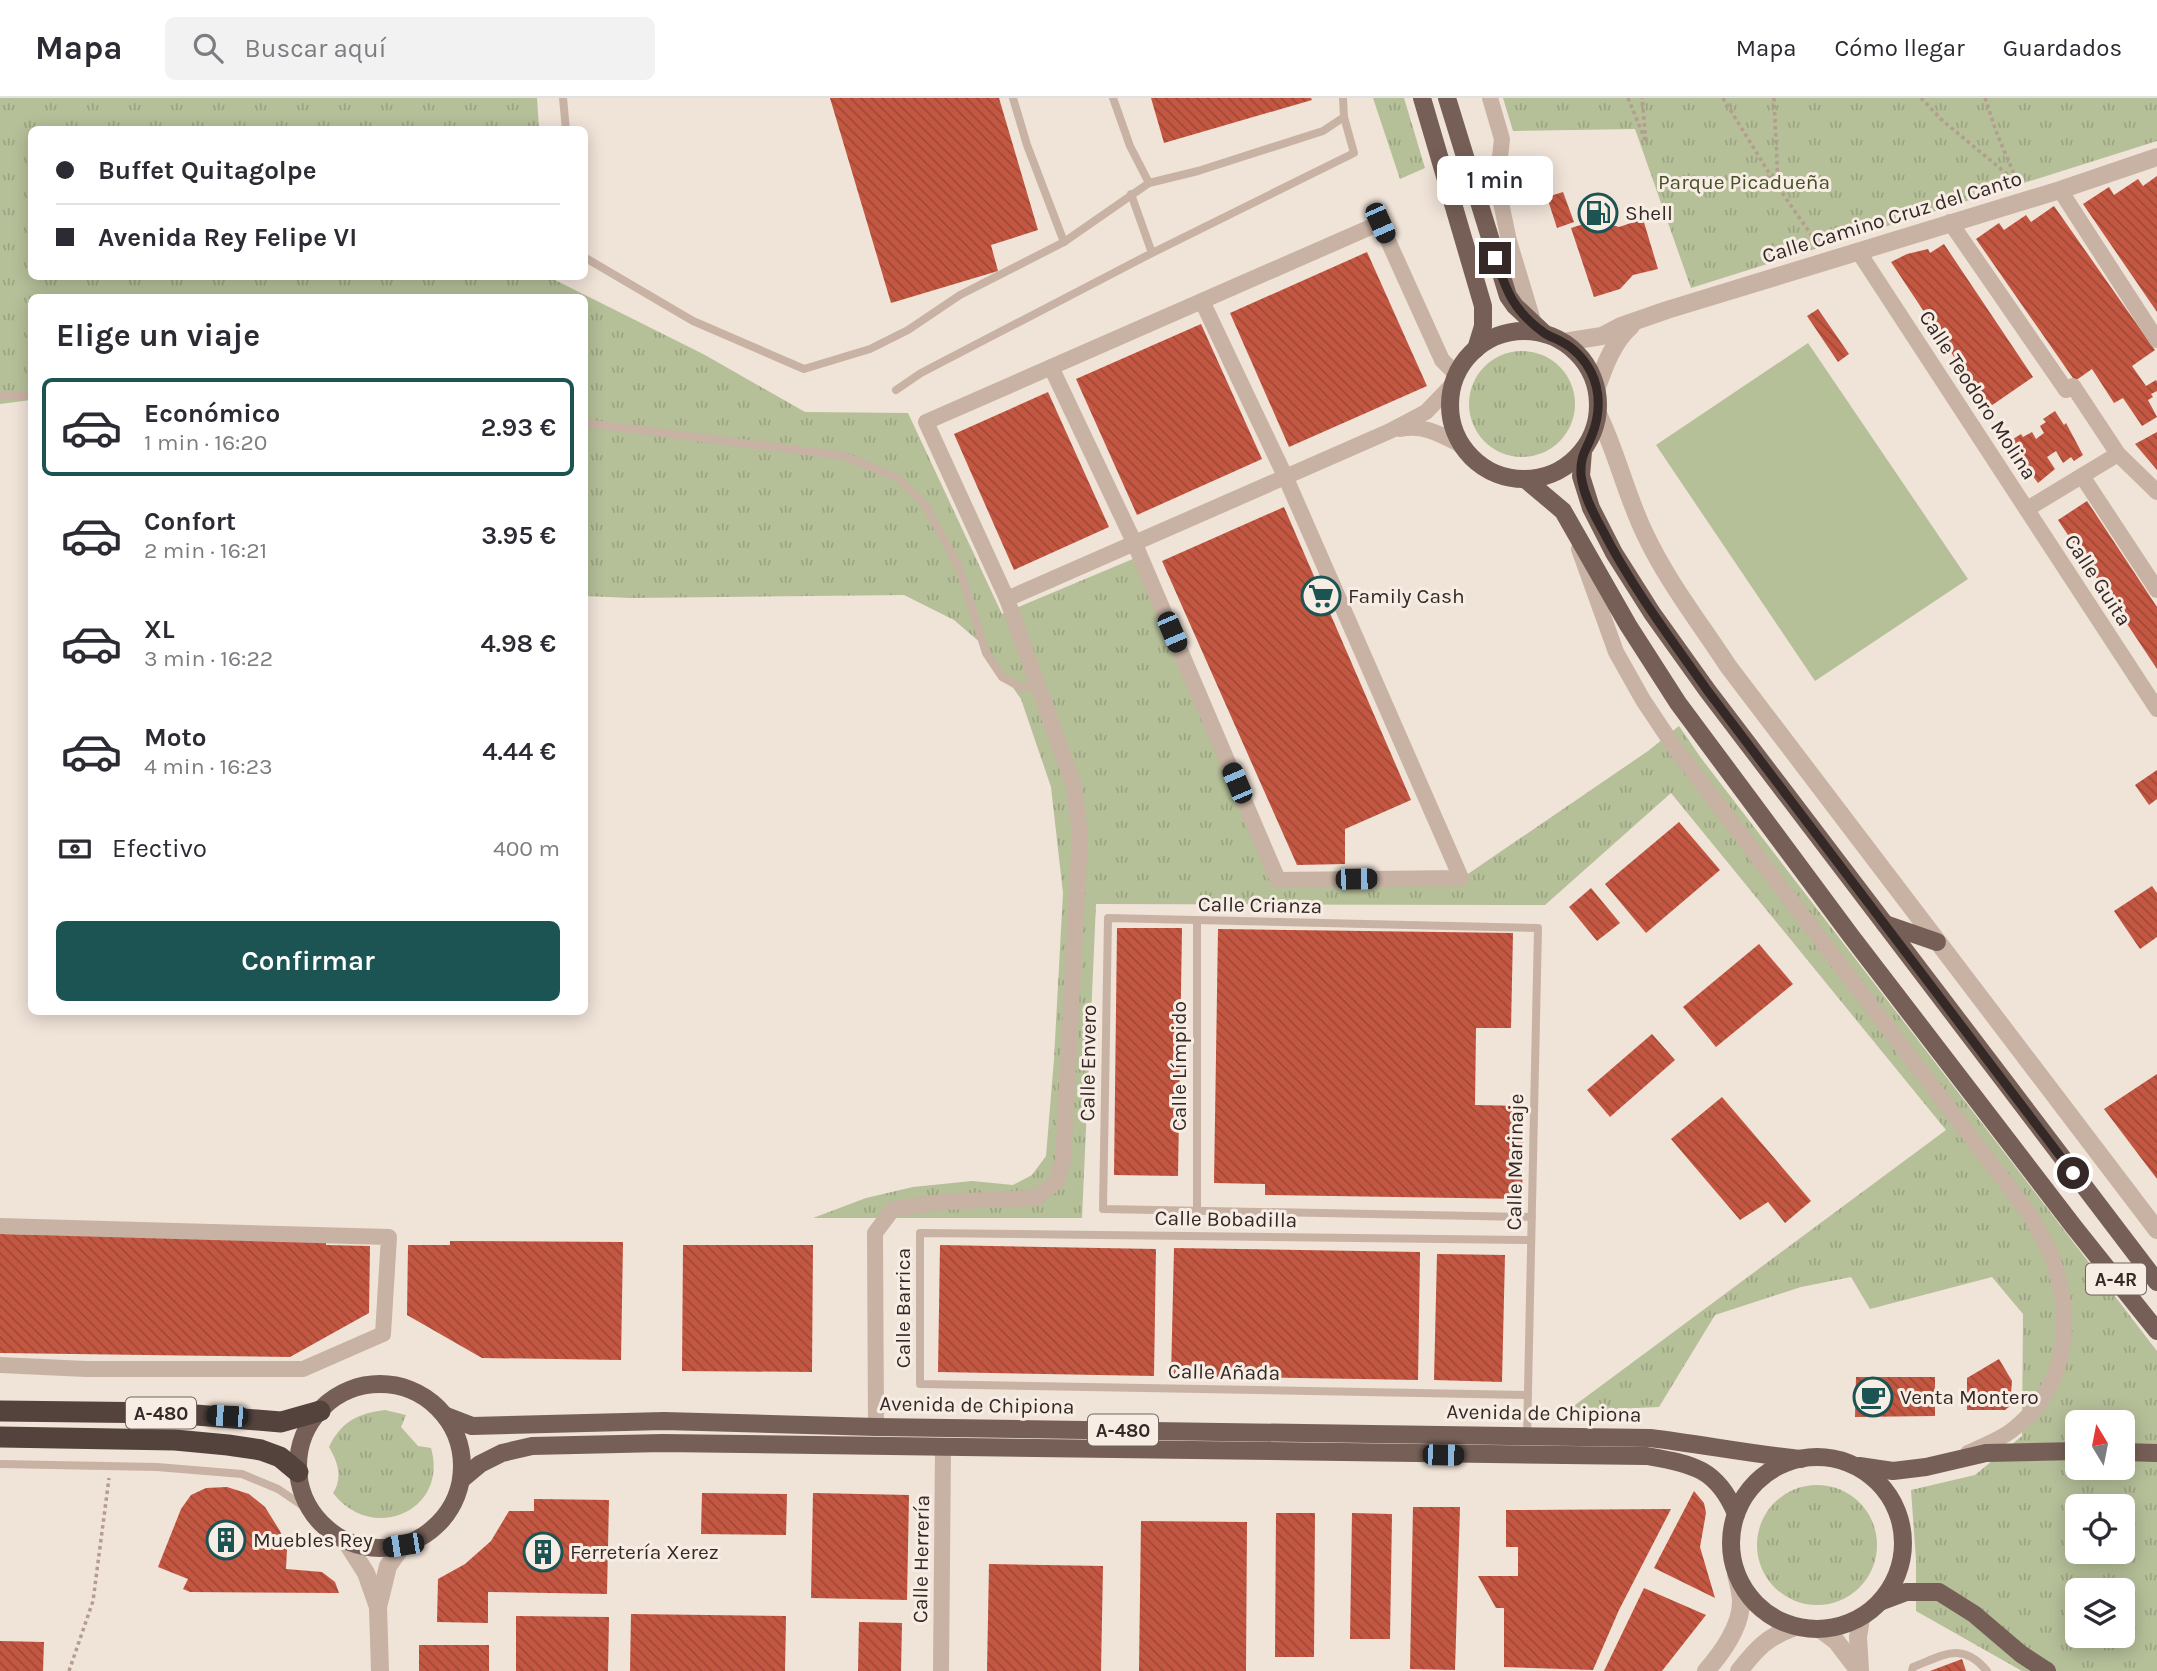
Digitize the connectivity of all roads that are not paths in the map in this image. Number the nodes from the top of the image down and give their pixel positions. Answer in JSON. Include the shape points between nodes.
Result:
{"nodes":[{"id":1,"x":563,"y":98,"type":"edge"},
{"id":2,"x":1013,"y":98,"type":"edge"},
{"id":3,"x":1114,"y":98,"type":"edge"},
{"id":4,"x":1343,"y":98,"type":"edge"},
{"id":5,"x":1422,"y":98,"type":"edge"},
{"id":6,"x":1447,"y":98,"type":"edge"},
{"id":7,"x":1490,"y":98,"type":"edge"},
{"id":8,"x":1344,"y":117,"type":"junction"},
{"id":9,"x":566,"y":126,"type":"edge"},
{"id":10,"x":2157,"y":157,"type":"edge"},
{"id":11,"x":1149,"y":183,"type":"junction"},
{"id":12,"x":2060,"y":190,"type":"junction"},
{"id":13,"x":1131,"y":194,"type":"junction"},
{"id":14,"x":1950,"y":222,"type":"junction"},
{"id":15,"x":1065,"y":242,"type":"junction"},
{"id":16,"x":1858,"y":251,"type":"junction"},
{"id":17,"x":1152,"y":253,"type":"junction"},
{"id":18,"x":588,"y":259,"type":"edge"},
{"id":19,"x":1202,"y":301,"type":"junction"},
{"id":20,"x":1639,"y":319,"type":"junction"},
{"id":21,"x":1539,"y":329,"type":"junction"},
{"id":22,"x":2157,"y":340,"type":"edge"},
{"id":23,"x":1564,"y":342,"type":"junction"},
{"id":24,"x":1476,"y":349,"type":"junction"},
{"id":25,"x":1051,"y":367,"type":"junction"},
{"id":26,"x":1455,"y":379,"type":"junction"},
{"id":27,"x":1597,"y":387,"type":"junction"},
{"id":28,"x":896,"y":390,"type":"dead end"},
{"id":29,"x":0,"y":396,"type":"edge"},
{"id":30,"x":28,"y":396,"type":"edge"},
{"id":31,"x":1598,"y":414,"type":"junction"},
{"id":32,"x":588,"y":424,"type":"edge"},
{"id":33,"x":1390,"y":431,"type":"junction"},
{"id":34,"x":1463,"y":446,"type":"junction"},
{"id":35,"x":1583,"y":451,"type":"junction"},
{"id":36,"x":2118,"y":454,"type":"junction"},
{"id":37,"x":1285,"y":476,"type":"junction"},
{"id":38,"x":2082,"y":476,"type":"junction"},
{"id":39,"x":1525,"y":479,"type":"junction"},
{"id":40,"x":2157,"y":492,"type":"edge"},
{"id":41,"x":2027,"y":509,"type":"junction"},
{"id":42,"x":1574,"y":533,"type":"junction"},
{"id":43,"x":1134,"y":542,"type":"junction"},
{"id":44,"x":2157,"y":590,"type":"edge"},
{"id":45,"x":1007,"y":599,"type":"junction"},
{"id":46,"x":1038,"y":686,"type":"junction"},
{"id":47,"x":2157,"y":709,"type":"edge"},
{"id":48,"x":1108,"y":918,"type":"joint"},
{"id":49,"x":1197,"y":920,"type":"junction"},
{"id":50,"x":1884,"y":923,"type":"junction"},
{"id":51,"x":1538,"y":928,"type":"joint"},
{"id":52,"x":1937,"y":942,"type":"junction"},
{"id":53,"x":1103,"y":1209,"type":"joint"},
{"id":54,"x":1197,"y":1212,"type":"junction"},
{"id":55,"x":1532,"y":1217,"type":"junction"},
{"id":56,"x":0,"y":1226,"type":"edge"},
{"id":57,"x":2157,"y":1230,"type":"edge"},
{"id":58,"x":920,"y":1233,"type":"joint"},
{"id":59,"x":1531,"y":1240,"type":"junction"},
{"id":60,"x":2157,"y":1282,"type":"edge"},
{"id":61,"x":2157,"y":1331,"type":"edge"},
{"id":62,"x":0,"y":1365,"type":"edge"},
{"id":63,"x":920,"y":1384,"type":"joint"},
{"id":64,"x":1528,"y":1395,"type":"junction"},
{"id":65,"x":0,"y":1411,"type":"edge"},
{"id":66,"x":320,"y":1411,"type":"junction"},
{"id":67,"x":446,"y":1416,"type":"junction"},
{"id":68,"x":876,"y":1427,"type":"junction"},
{"id":69,"x":1527,"y":1436,"type":"junction"},
{"id":70,"x":0,"y":1437,"type":"edge"},
{"id":71,"x":943,"y":1447,"type":"junction"},
{"id":72,"x":2065,"y":1451,"type":"edge"},
{"id":73,"x":2135,"y":1452,"type":"edge"},
{"id":74,"x":2157,"y":1453,"type":"edge"},
{"id":75,"x":1957,"y":1458,"type":"junction"},
{"id":76,"x":1801,"y":1459,"type":"junction"},
{"id":77,"x":0,"y":1464,"type":"edge"},
{"id":78,"x":1852,"y":1464,"type":"junction"},
{"id":79,"x":298,"y":1472,"type":"junction"},
{"id":80,"x":462,"y":1479,"type":"junction"},
{"id":81,"x":312,"y":1513,"type":"junction"},
{"id":82,"x":1736,"y":1514,"type":"junction"},
{"id":83,"x":345,"y":1540,"type":"junction"},
{"id":84,"x":403,"y":1545,"type":"junction"},
{"id":85,"x":1737,"y":1574,"type":"junction"},
{"id":86,"x":1882,"y":1601,"type":"junction"},
{"id":87,"x":378,"y":1607,"type":"junction"},
{"id":88,"x":1861,"y":1618,"type":"junction"},
{"id":89,"x":1795,"y":1627,"type":"junction"},
{"id":90,"x":1820,"y":1629,"type":"junction"},
{"id":91,"x":380,"y":1671,"type":"edge"},
{"id":92,"x":941,"y":1671,"type":"edge"},
{"id":93,"x":1706,"y":1671,"type":"edge"},
{"id":94,"x":1739,"y":1671,"type":"edge"},
{"id":95,"x":1860,"y":1671,"type":"edge"},
{"id":96,"x":1912,"y":1671,"type":"edge"},
{"id":97,"x":1987,"y":1671,"type":"edge"},
{"id":98,"x":2047,"y":1671,"type":"edge"}],
"edges":[{"from":1,"to":9,"type":"lane"},
{"from":2,"to":15,"type":"lane"},
{"from":3,"to":11,"type":"lane"},
{"from":4,"to":8,"type":"lane"},
{"from":5,"to":24,"type":"main road","via":[[1483,306]]},
{"from":6,"to":21,"type":"main road","via":[[1508,296]]},
{"from":7,"to":21,"type":"street","via":[[1502,138],[1497,183],[1509,241]]},
{"from":8,"to":11,"type":"lane","via":[[1322,131]]},
{"from":8,"to":17,"type":"lane","via":[[1354,153]]},
{"from":10,"to":12,"type":"street","name":"Calle Camino Cruz del Canto"},
{"from":11,"to":13,"type":"lane"},
{"from":12,"to":14,"type":"street","name":"Calle Camino Cruz del Canto"},
{"from":12,"to":22,"type":"street"},
{"from":13,"to":15,"type":"lane"},
{"from":13,"to":17,"type":"lane"},
{"from":14,"to":16,"type":"street","name":"Calle Camino Cruz del Canto"},
{"from":14,"to":36,"type":"street","via":[[2067,390],[2073,386]]},
{"from":15,"to":18,"type":"lane","via":[[960,295],[870,349],[804,369],[692,321]]},
{"from":16,"to":20,"type":"street","name":"Calle Camino Cruz del Canto","via":[[1680,312]]},
{"from":16,"to":41,"type":"street","name":"Calle Teodoro Molina"},
{"from":17,"to":28,"type":"lane"},
{"from":19,"to":25,"type":"street"},
{"from":19,"to":26,"type":"street","via":[[1380,223]]},
{"from":19,"to":37,"type":"street"},
{"from":20,"to":23,"type":"street","name":"Calle Camino Cruz del Canto","via":[[1602,336]]},
{"from":20,"to":27,"type":"street","name":"Calle Camino Cruz del Canto","via":[[1622,334]]},
{"from":21,"to":23,"type":"main road"},
{"from":21,"to":24,"type":"main road","via":[[1492,338]]},
{"from":23,"to":27,"type":"main road","via":[[1585,363]]},
{"from":24,"to":26,"type":"main road"},
{"from":25,"to":43,"type":"street"},
{"from":25,"to":45,"type":"street","via":[[926,422]]},
{"from":26,"to":33,"type":"street","via":[[1426,412]]},
{"from":26,"to":34,"type":"main road","via":[[1451,414]]},
{"from":27,"to":31,"type":"main road"},
{"from":29,"to":30,"type":"lane"},
{"from":31,"to":35,"type":"main road"},
{"from":31,"to":52,"type":"street","via":[[1646,538],[1681,596],[1772,725]]},
{"from":32,"to":46,"type":"lane","via":[[844,456],[898,478],[925,505],[953,557],[986,653],[1002,677],[1020,687]]},
{"from":33,"to":34,"type":"street","via":[[1430,429]]},
{"from":33,"to":37,"type":"street"},
{"from":34,"to":39,"type":"main road","via":[[1482,466]]},
{"from":35,"to":39,"type":"main road","via":[[1566,466]]},
{"from":35,"to":50,"type":"main road","number":"A-4R","via":[[1581,476],[1591,508],[1652,613]]},
{"from":36,"to":38,"type":"street","name":"Calle Teodoro Molina"},
{"from":36,"to":40,"type":"street"},
{"from":37,"to":43,"type":"street"},
{"from":37,"to":43,"type":"street","via":[[1461,878],[1278,880]]},
{"from":38,"to":41,"type":"street","name":"Calle Teodoro Molina"},
{"from":38,"to":44,"type":"street"},
{"from":39,"to":42,"type":"main road","number":"A-4R","via":[[1563,512]]},
{"from":41,"to":47,"type":"street","name":"Calle Guita"},
{"from":42,"to":61,"type":"main road","number":"A-4R","via":[[1678,703]]},
{"from":42,"to":75,"type":"street","via":[[1616,652],[1643,700],[2028,1212],[2051,1254],[2065,1322],[2061,1359],[2050,1388],[2010,1432]]},
{"from":43,"to":45,"type":"street"},
{"from":45,"to":46,"type":"street"},
{"from":46,"to":68,"type":"street","via":[[1074,786],[1080,836],[1063,1161],[1056,1182],[1036,1198],[892,1209],[875,1233]]},
{"from":48,"to":49,"type":"lane","name":"Calle Crianza"},
{"from":48,"to":53,"type":"lane","name":"Calle Envero"},
{"from":49,"to":51,"type":"lane","name":"Calle Crianza"},
{"from":49,"to":54,"type":"lane","name":"Calle Límpido"},
{"from":50,"to":52,"type":"main road"},
{"from":50,"to":60,"type":"main road","number":"A-4R"},
{"from":51,"to":55,"type":"lane","name":"Calle Marinaje"},
{"from":52,"to":57,"type":"street"},
{"from":53,"to":54,"type":"lane","name":"Calle Bobadilla"},
{"from":54,"to":55,"type":"lane","name":"Calle Bobadilla"},
{"from":55,"to":59,"type":"lane","name":"Calle Marinaje"},
{"from":56,"to":62,"type":"street","via":[[389,1237],[383,1334],[303,1369]]},
{"from":58,"to":59,"type":"lane","name":"Calle Bobadilla"},
{"from":58,"to":63,"type":"lane","name":"Calle Barrica"},
{"from":59,"to":64,"type":"lane","name":"Calle Marinaje"},
{"from":63,"to":64,"type":"lane","name":"Calle Añada"},
{"from":64,"to":69,"type":"lane","name":"Calle Marinaje"},
{"from":65,"to":66,"type":"highway","number":"A-480","via":[[172,1413],[281,1422]]},
{"from":66,"to":67,"type":"main road","number":"A-480","via":[[360,1386],[384,1384],[408,1388],[429,1399]]},
{"from":66,"to":79,"type":"main road","number":"A-480","via":[[307,1429]]},
{"from":67,"to":68,"type":"main road","name":"Avenida de Chipiona","number":"A-480","via":[[472,1426],[664,1421]]},
{"from":67,"to":80,"type":"main road","number":"A-480","via":[[457,1435]]},
{"from":68,"to":69,"type":"main road","name":"Avenida de Chipiona","number":"A-480"},
{"from":69,"to":76,"type":"main road","name":"Avenida de Chipiona","number":"A-480","via":[[1650,1438]]},
{"from":70,"to":79,"type":"highway","number":"A-480","via":[[228,1445],[280,1457]]},
{"from":71,"to":80,"type":"main road","name":"Avenida de Chipiona","number":"A-480","via":[[531,1446],[502,1452]]},
{"from":71,"to":82,"type":"main road","name":"Avenida de Chipiona","number":"A-480","via":[[1647,1456],[1686,1462],[1712,1476]]},
{"from":71,"to":92,"type":"street","name":"Calle Herrería"},
{"from":72,"to":75,"type":"main road","via":[[2001,1451]]},
{"from":73,"to":74,"type":"main road"},
{"from":75,"to":78,"type":"main road","via":[[1893,1471]]},
{"from":76,"to":78,"type":"main road","via":[[1827,1457]]},
{"from":76,"to":82,"type":"main road","via":[[1761,1478]]},
{"from":77,"to":81,"type":"lane","via":[[242,1474],[278,1489]]},
{"from":78,"to":86,"type":"main road","via":[[1888,1493],[1904,1536],[1895,1582]]},
{"from":79,"to":81,"type":"main road","number":"A-480"},
{"from":80,"to":84,"type":"main road","number":"A-480","via":[[442,1520],[425,1536]]},
{"from":81,"to":83,"type":"main road","number":"A-480"},
{"from":82,"to":85,"type":"main road","via":[[1731,1555]]},
{"from":83,"to":84,"type":"main road","number":"A-480","via":[[383,1548]]},
{"from":83,"to":87,"type":"street","via":[[366,1573]]},
{"from":84,"to":87,"type":"street","via":[[388,1566]]},
{"from":85,"to":89,"type":"main road","via":[[1759,1608]]},
{"from":85,"to":93,"type":"street","via":[[1739,1617]]},
{"from":86,"to":88,"type":"main road"},
{"from":86,"to":98,"type":"main road","via":[[1906,1592],[1939,1592]]},
{"from":87,"to":91,"type":"street"},
{"from":88,"to":90,"type":"main road"},
{"from":88,"to":95,"type":"street"},
{"from":89,"to":90,"type":"main road"},
{"from":89,"to":94,"type":"street","via":[[1773,1635]]},
{"from":90,"to":95,"type":"street"},
{"from":96,"to":97,"type":"lane","via":[[1952,1652],[1968,1655]]}]}
